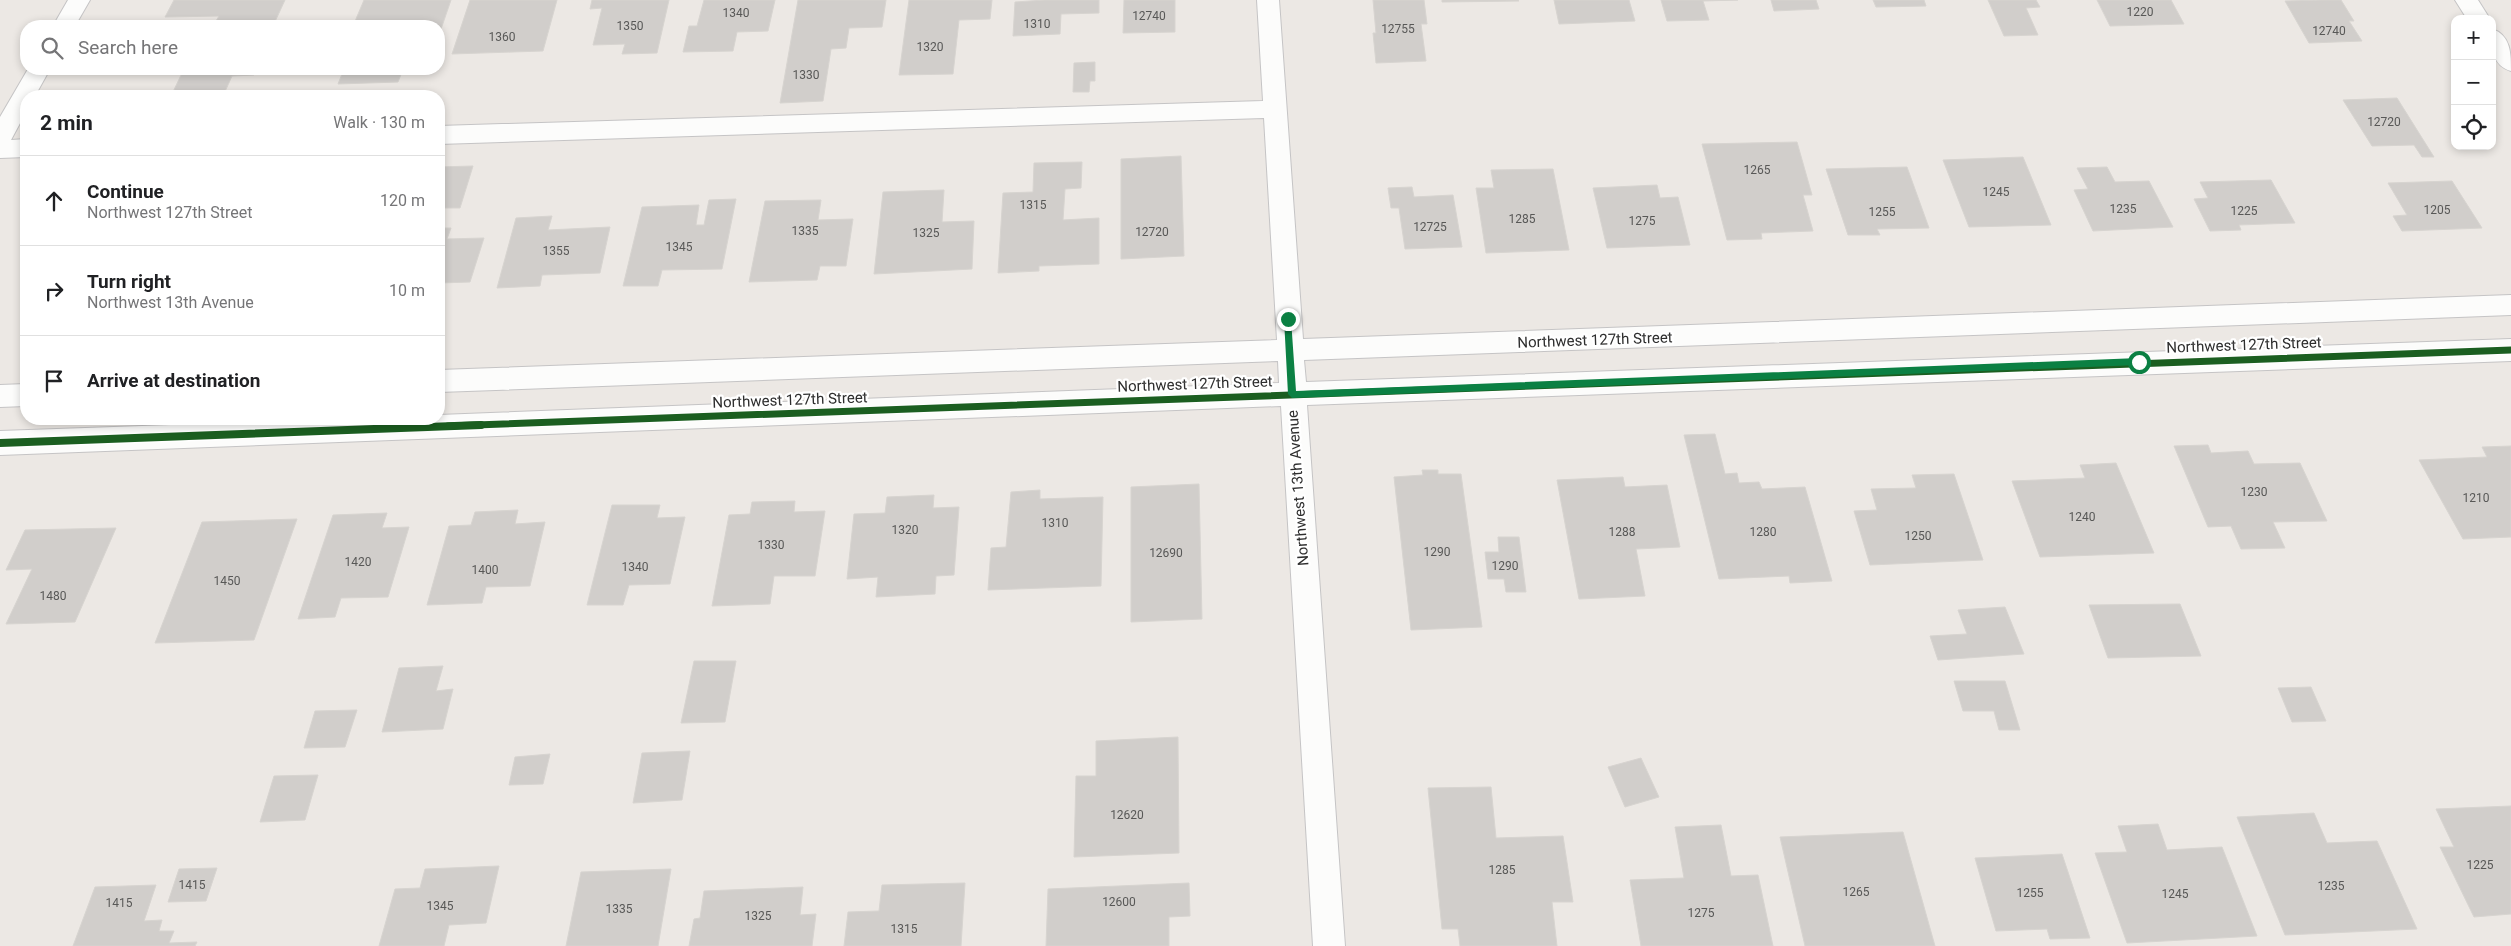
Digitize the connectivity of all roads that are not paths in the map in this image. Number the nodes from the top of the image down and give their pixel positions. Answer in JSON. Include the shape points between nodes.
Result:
{"nodes":[{"id":1,"x":79,"y":0,"type":"edge"},
{"id":2,"x":1268,"y":0,"type":"edge"},
{"id":3,"x":2466,"y":0,"type":"edge"},
{"id":4,"x":2476,"y":15,"type":"edge"},
{"id":5,"x":67,"y":20,"type":"edge"},
{"id":6,"x":2496,"y":42,"type":"edge"},
{"id":7,"x":2511,"y":63,"type":"edge"},
{"id":8,"x":36,"y":75,"type":"edge"},
{"id":9,"x":27,"y":90,"type":"edge"},
{"id":10,"x":20,"y":103,"type":"edge"},
{"id":11,"x":1275,"y":109,"type":"junction"},
{"id":12,"x":445,"y":136,"type":"edge"},
{"id":13,"x":0,"y":138,"type":"edge"},
{"id":14,"x":20,"y":148,"type":"edge"},
{"id":15,"x":0,"y":149,"type":"edge"},
{"id":16,"x":2511,"y":305,"type":"edge"},
{"id":17,"x":2511,"y":350,"type":"edge"},
{"id":18,"x":1290,"y":351,"type":"junction"},
{"id":19,"x":445,"y":381,"type":"edge"},
{"id":20,"x":1292,"y":394,"type":"junction"},
{"id":21,"x":20,"y":395,"type":"edge"},
{"id":22,"x":0,"y":396,"type":"edge"},
{"id":23,"x":0,"y":444,"type":"edge"},
{"id":24,"x":1329,"y":946,"type":"edge"}],
"edges":[{"from":1,"to":5,"type":"street"},
{"from":2,"to":11,"type":"street","name":"Northwest 13th Avenue"},
{"from":3,"to":4,"type":"street"},
{"from":6,"to":7,"type":"street"},
{"from":8,"to":9,"type":"street"},
{"from":10,"to":13,"type":"street"},
{"from":11,"to":12,"type":"street"},
{"from":11,"to":18,"type":"street","name":"Northwest 13th Avenue"},
{"from":14,"to":15,"type":"street"},
{"from":16,"to":18,"type":"street","name":"Northwest 127th Street"},
{"from":17,"to":20,"type":"street","name":"Northwest 127th Street"},
{"from":18,"to":19,"type":"street","name":"Northwest 127th Street"},
{"from":18,"to":20,"type":"street","name":"Northwest 13th Avenue"},
{"from":20,"to":23,"type":"street","name":"Northwest 127th Street"},
{"from":20,"to":24,"type":"street","name":"Northwest 13th Avenue"},
{"from":21,"to":22,"type":"street"}]}
